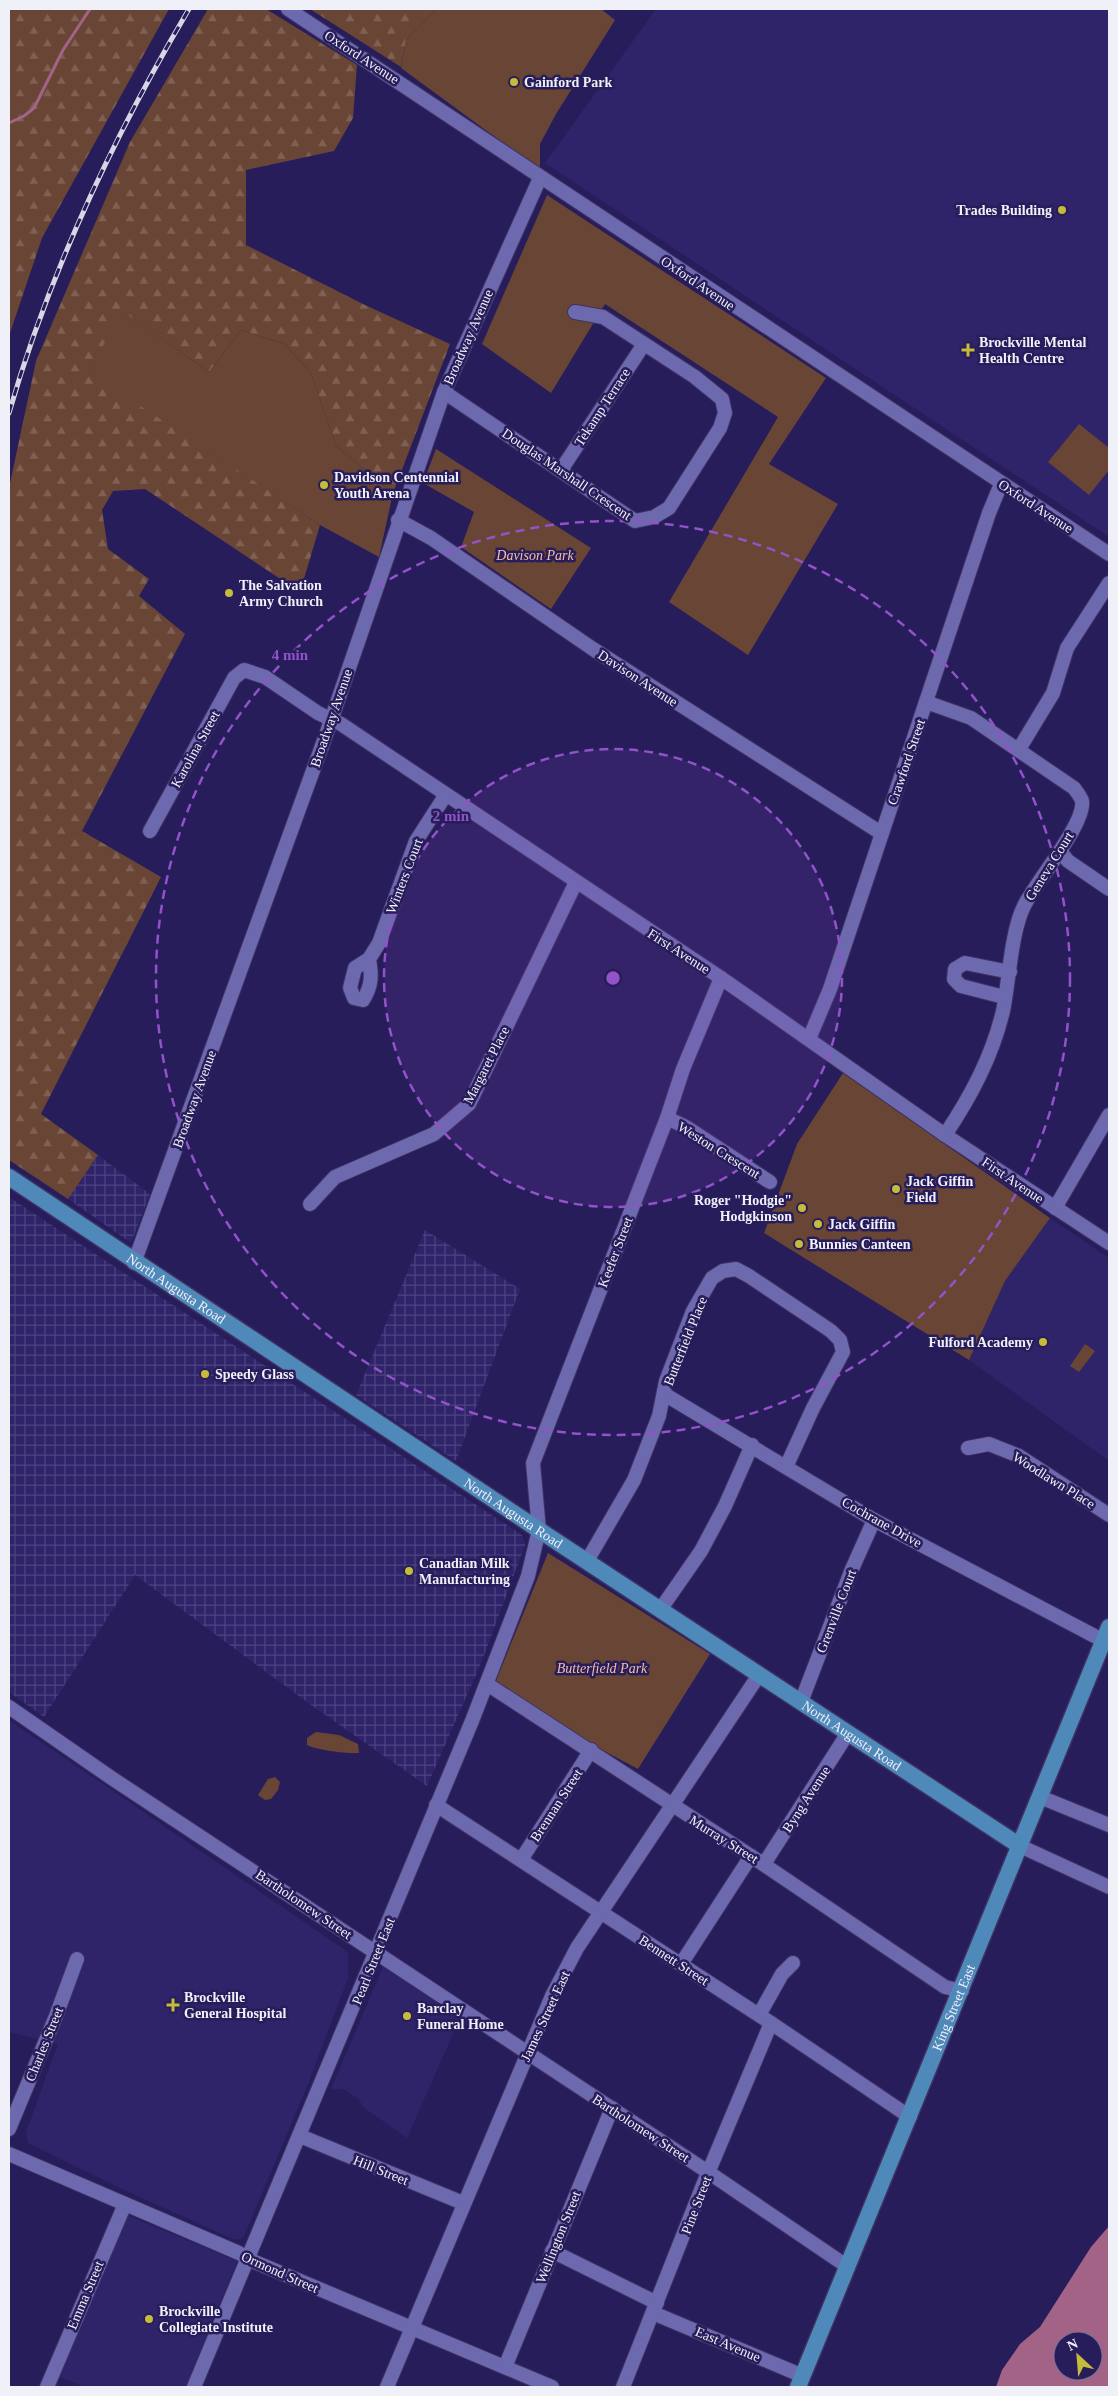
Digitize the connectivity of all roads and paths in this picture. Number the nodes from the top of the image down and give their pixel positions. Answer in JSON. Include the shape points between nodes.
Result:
{"nodes":[{"id":1,"x":288,"y":9,"type":"edge"},
{"id":2,"x":540,"y":178,"type":"junction"},
{"id":3,"x":574,"y":312,"type":"dead end"},
{"id":4,"x":644,"y":344,"type":"junction"},
{"id":5,"x":444,"y":392,"type":"junction"},
{"id":6,"x":561,"y":470,"type":"junction"},
{"id":7,"x":1002,"y":484,"type":"junction"},
{"id":8,"x":398,"y":520,"type":"junction"},
{"id":9,"x":1109,"y":554,"type":"edge"},
{"id":10,"x":1109,"y":583,"type":"edge"},
{"id":11,"x":244,"y":670,"type":"joint"},
{"id":12,"x":926,"y":702,"type":"junction"},
{"id":13,"x":331,"y":719,"type":"junction"},
{"id":14,"x":1019,"y":749,"type":"junction"},
{"id":15,"x":445,"y":796,"type":"junction"},
{"id":16,"x":150,"y":831,"type":"dead end"},
{"id":17,"x":881,"y":833,"type":"junction"},
{"id":18,"x":1060,"y":851,"type":"junction"},
{"id":19,"x":576,"y":882,"type":"junction"},
{"id":20,"x":1109,"y":889,"type":"edge"},
{"id":21,"x":369,"y":959,"type":"dead end"},
{"id":22,"x":1010,"y":972,"type":"junction"},
{"id":23,"x":721,"y":978,"type":"junction"},
{"id":24,"x":1004,"y":997,"type":"junction"},
{"id":25,"x":809,"y":1040,"type":"junction"},
{"id":26,"x":1109,"y":1115,"type":"edge"},
{"id":27,"x":667,"y":1118,"type":"junction"},
{"id":28,"x":945,"y":1135,"type":"junction"},
{"id":29,"x":9,"y":1177,"type":"edge"},
{"id":30,"x":770,"y":1182,"type":"dead end"},
{"id":31,"x":310,"y":1204,"type":"dead end"},
{"id":32,"x":1055,"y":1208,"type":"junction"},
{"id":33,"x":1109,"y":1243,"type":"edge"},
{"id":34,"x":134,"y":1263,"type":"junction"},
{"id":35,"x":664,"y":1394,"type":"junction"},
{"id":36,"x":752,"y":1445,"type":"junction"},
{"id":37,"x":968,"y":1448,"type":"dead end"},
{"id":38,"x":786,"y":1467,"type":"junction"},
{"id":39,"x":1109,"y":1515,"type":"edge"},
{"id":40,"x":874,"y":1520,"type":"junction"},
{"id":41,"x":539,"y":1530,"type":"junction"},
{"id":42,"x":587,"y":1561,"type":"junction"},
{"id":43,"x":660,"y":1610,"type":"junction"},
{"id":44,"x":1106,"y":1634,"type":"edge"},
{"id":45,"x":759,"y":1675,"type":"junction"},
{"id":46,"x":487,"y":1684,"type":"junction"},
{"id":47,"x":801,"y":1702,"type":"junction"},
{"id":48,"x":9,"y":1707,"type":"edge"},
{"id":49,"x":848,"y":1733,"type":"junction"},
{"id":50,"x":591,"y":1750,"type":"junction"},
{"id":51,"x":1040,"y":1797,"type":"junction"},
{"id":52,"x":436,"y":1805,"type":"junction"},
{"id":53,"x":672,"y":1806,"type":"junction"},
{"id":54,"x":1109,"y":1824,"type":"edge"},
{"id":55,"x":1020,"y":1846,"type":"junction"},
{"id":56,"x":751,"y":1856,"type":"junction"},
{"id":57,"x":521,"y":1860,"type":"junction"},
{"id":58,"x":764,"y":1864,"type":"junction"},
{"id":59,"x":1109,"y":1887,"type":"edge"},
{"id":60,"x":601,"y":1912,"type":"junction"},
{"id":61,"x":376,"y":1952,"type":"junction"},
{"id":62,"x":77,"y":1959,"type":"dead end"},
{"id":63,"x":792,"y":1963,"type":"dead end"},
{"id":64,"x":681,"y":1964,"type":"junction"},
{"id":65,"x":962,"y":1991,"type":"junction"},
{"id":66,"x":759,"y":2015,"type":"junction"},
{"id":67,"x":771,"y":2023,"type":"junction"},
{"id":68,"x":527,"y":2054,"type":"junction"},
{"id":69,"x":612,"y":2108,"type":"junction"},
{"id":70,"x":910,"y":2117,"type":"junction"},
{"id":71,"x":9,"y":2129,"type":"edge"},
{"id":72,"x":300,"y":2136,"type":"junction"},
{"id":73,"x":9,"y":2154,"type":"edge"},
{"id":74,"x":708,"y":2172,"type":"junction"},
{"id":75,"x":463,"y":2203,"type":"junction"},
{"id":76,"x":125,"y":2204,"type":"junction"},
{"id":77,"x":552,"y":2251,"type":"junction"},
{"id":78,"x":246,"y":2259,"type":"junction"},
{"id":79,"x":848,"y":2267,"type":"junction"},
{"id":80,"x":655,"y":2308,"type":"junction"},
{"id":81,"x":412,"y":2330,"type":"junction"},
{"id":82,"x":505,"y":2367,"type":"junction"},
{"id":83,"x":800,"y":2382,"type":"edge"},
{"id":84,"x":46,"y":2387,"type":"edge"},
{"id":85,"x":194,"y":2387,"type":"edge"},
{"id":86,"x":387,"y":2387,"type":"edge"},
{"id":87,"x":552,"y":2387,"type":"edge"},
{"id":88,"x":623,"y":2387,"type":"edge"}],
"edges":[{"from":1,"to":2,"type":"street","name":"Oxford Avenue"},
{"from":2,"to":5,"type":"street","name":"Broadway Avenue"},
{"from":2,"to":7,"type":"street","name":"Oxford Avenue"},
{"from":3,"to":4,"type":"street","name":"Douglas Marshall Crescent","via":[[603,317]]},
{"from":4,"to":6,"type":"street","name":"Tekamp Terrace"},
{"from":4,"to":6,"type":"street","name":"Douglas Marshall Crescent","via":[[722,399],[725,413],[720,428],[669,508],[654,517],[636,521]]},
{"from":5,"to":6,"type":"street","name":"Douglas Marshall Crescent"},
{"from":5,"to":8,"type":"street","name":"Broadway Avenue"},
{"from":7,"to":9,"type":"street","name":"Oxford Avenue"},
{"from":7,"to":12,"type":"street","name":"Crawford Street","via":[[989,513]]},
{"from":8,"to":13,"type":"street","name":"Broadway Avenue"},
{"from":8,"to":17,"type":"street","name":"Davison Avenue","via":[[431,538],[593,649]]},
{"from":10,"to":14,"type":"street","via":[[1067,648],[1053,693]]},
{"from":11,"to":13,"type":"street","name":"First Avenue","via":[[266,676]]},
{"from":11,"to":16,"type":"street","name":"Karolina Street","via":[[234,678]]},
{"from":12,"to":14,"type":"street","name":"Geneva Court","via":[[971,718]]},
{"from":12,"to":17,"type":"street","name":"Crawford Street"},
{"from":13,"to":15,"type":"street","name":"First Avenue"},
{"from":13,"to":34,"type":"street","name":"Broadway Avenue"},
{"from":14,"to":18,"type":"street","name":"Geneva Court","via":[[1074,788],[1082,800],[1081,815]]},
{"from":15,"to":19,"type":"street","name":"First Avenue"},
{"from":15,"to":21,"type":"street","name":"Winters Court","via":[[416,841],[379,943]]},
{"from":17,"to":25,"type":"street","name":"Crawford Street","via":[[830,989]]},
{"from":18,"to":20,"type":"street","via":[[1068,861]]},
{"from":18,"to":22,"type":"street","name":"Geneva Court","via":[[1031,891],[1021,912]]},
{"from":19,"to":23,"type":"street","name":"First Avenue"},
{"from":19,"to":31,"type":"street","name":"Margaret Place","via":[[468,1104],[434,1134],[335,1177]]},
{"from":22,"to":24,"type":"street","name":"Geneva Court"},
{"from":22,"to":24,"type":"street","via":[[965,964],[955,968],[954,979],[961,986]]},
{"from":23,"to":25,"type":"street","name":"First Avenue"},
{"from":23,"to":27,"type":"street","name":"Keefer Street","via":[[683,1069]]},
{"from":24,"to":28,"type":"street","name":"Geneva Court","via":[[984,1071]]},
{"from":25,"to":28,"type":"street","name":"First Avenue"},
{"from":26,"to":32,"type":"street"},
{"from":27,"to":30,"type":"street","name":"Weston Crescent"},
{"from":27,"to":41,"type":"street","name":"Keefer Street","via":[[533,1463]]},
{"from":28,"to":32,"type":"street","name":"First Avenue"},
{"from":29,"to":34,"type":"main road","name":"North Augusta Road"},
{"from":32,"to":33,"type":"street","name":"First Avenue"},
{"from":34,"to":41,"type":"main road","name":"North Augusta Road"},
{"from":35,"to":36,"type":"street","name":"Cochrane Drive"},
{"from":35,"to":38,"type":"street","name":"Butterfield Place","via":[[693,1311],[712,1278],[723,1271],[736,1269],[749,1276],[831,1331],[840,1340],[843,1352]]},
{"from":35,"to":42,"type":"street","name":"Butterfield Place","via":[[659,1416],[634,1480]]},
{"from":36,"to":38,"type":"street","name":"Cochrane Drive"},
{"from":36,"to":43,"type":"street","via":[[705,1543]]},
{"from":37,"to":39,"type":"street","name":"Woodlawn Place","via":[[989,1444],[1019,1456]]},
{"from":38,"to":40,"type":"street","name":"Cochrane Drive"},
{"from":40,"to":44,"type":"street","name":"Cochrane Drive"},
{"from":40,"to":47,"type":"street","name":"Grenville Court"},
{"from":41,"to":42,"type":"main road","name":"North Augusta Road"},
{"from":41,"to":46,"type":"street","name":"Pearl Street East","via":[[528,1576]]},
{"from":42,"to":43,"type":"main road","name":"North Augusta Road"},
{"from":43,"to":45,"type":"main road","name":"North Augusta Road"},
{"from":44,"to":51,"type":"main road","name":"King Street East"},
{"from":45,"to":47,"type":"main road","name":"North Augusta Road"},
{"from":45,"to":53,"type":"street","name":"James Street East"},
{"from":46,"to":50,"type":"street","name":"Murray Street"},
{"from":46,"to":52,"type":"street","name":"Pearl Street East"},
{"from":47,"to":49,"type":"main road","name":"North Augusta Road"},
{"from":48,"to":61,"type":"street","name":"Bartholomew Street"},
{"from":49,"to":55,"type":"main road","name":"North Augusta Road"},
{"from":49,"to":58,"type":"street","name":"Byng Avenue"},
{"from":50,"to":53,"type":"street","name":"Murray Street"},
{"from":50,"to":57,"type":"street","name":"Brennan Street"},
{"from":51,"to":54,"type":"street"},
{"from":51,"to":55,"type":"main road","name":"King Street East"},
{"from":52,"to":57,"type":"street","name":"Bennett Street"},
{"from":52,"to":61,"type":"street","name":"Pearl Street East"},
{"from":53,"to":56,"type":"street","name":"Murray Street"},
{"from":53,"to":60,"type":"street","name":"James Street East"},
{"from":55,"to":59,"type":"street"},
{"from":55,"to":65,"type":"main road","name":"King Street East"},
{"from":56,"to":58,"type":"street","name":"Murray Street"},
{"from":56,"to":64,"type":"street"},
{"from":57,"to":60,"type":"street","name":"Bennett Street"},
{"from":58,"to":65,"type":"street","name":"Murray Street","via":[[946,1987]]},
{"from":60,"to":64,"type":"street","name":"Bennett Street"},
{"from":60,"to":68,"type":"street","name":"James Street East","via":[[577,1948]]},
{"from":61,"to":68,"type":"street","name":"Bartholomew Street"},
{"from":61,"to":72,"type":"street","name":"Pearl Street East"},
{"from":62,"to":71,"type":"street","name":"Charles Street"},
{"from":63,"to":66,"type":"street","via":[[782,1974]]},
{"from":64,"to":66,"type":"street","name":"Bennett Street"},
{"from":65,"to":70,"type":"main road","name":"King Street East"},
{"from":66,"to":67,"type":"street","name":"Bennett Street"},
{"from":67,"to":70,"type":"street","name":"Bennett Street"},
{"from":67,"to":74,"type":"street","name":"Pine Street"},
{"from":68,"to":69,"type":"street","name":"Bartholomew Street"},
{"from":68,"to":75,"type":"street","name":"James Street East"},
{"from":69,"to":74,"type":"street","name":"Bartholomew Street"},
{"from":69,"to":77,"type":"street","name":"Wellington Street"},
{"from":70,"to":79,"type":"main road","name":"King Street East"},
{"from":72,"to":75,"type":"street","name":"Hill Street"},
{"from":72,"to":78,"type":"street","name":"Pearl Street East"},
{"from":73,"to":76,"type":"street","name":"Ormond Street"},
{"from":74,"to":79,"type":"street","name":"Bartholomew Street"},
{"from":74,"to":80,"type":"street","name":"Pine Street"},
{"from":75,"to":81,"type":"street","name":"James Street East"},
{"from":76,"to":78,"type":"street","name":"Ormond Street"},
{"from":76,"to":84,"type":"street","name":"Emma Street"},
{"from":77,"to":80,"type":"street","name":"East Avenue"},
{"from":77,"to":82,"type":"street","name":"Wellington Street"},
{"from":78,"to":81,"type":"street","name":"Ormond Street"},
{"from":78,"to":85,"type":"street","name":"Pearl Street East"},
{"from":79,"to":83,"type":"main road","name":"King Street East"},
{"from":80,"to":83,"type":"street","name":"East Avenue"},
{"from":80,"to":88,"type":"street","name":"Pine Street"},
{"from":81,"to":82,"type":"street","name":"Ormond Street"},
{"from":81,"to":86,"type":"street","name":"James Street East"},
{"from":82,"to":87,"type":"street","name":"Ormond Street"}]}
